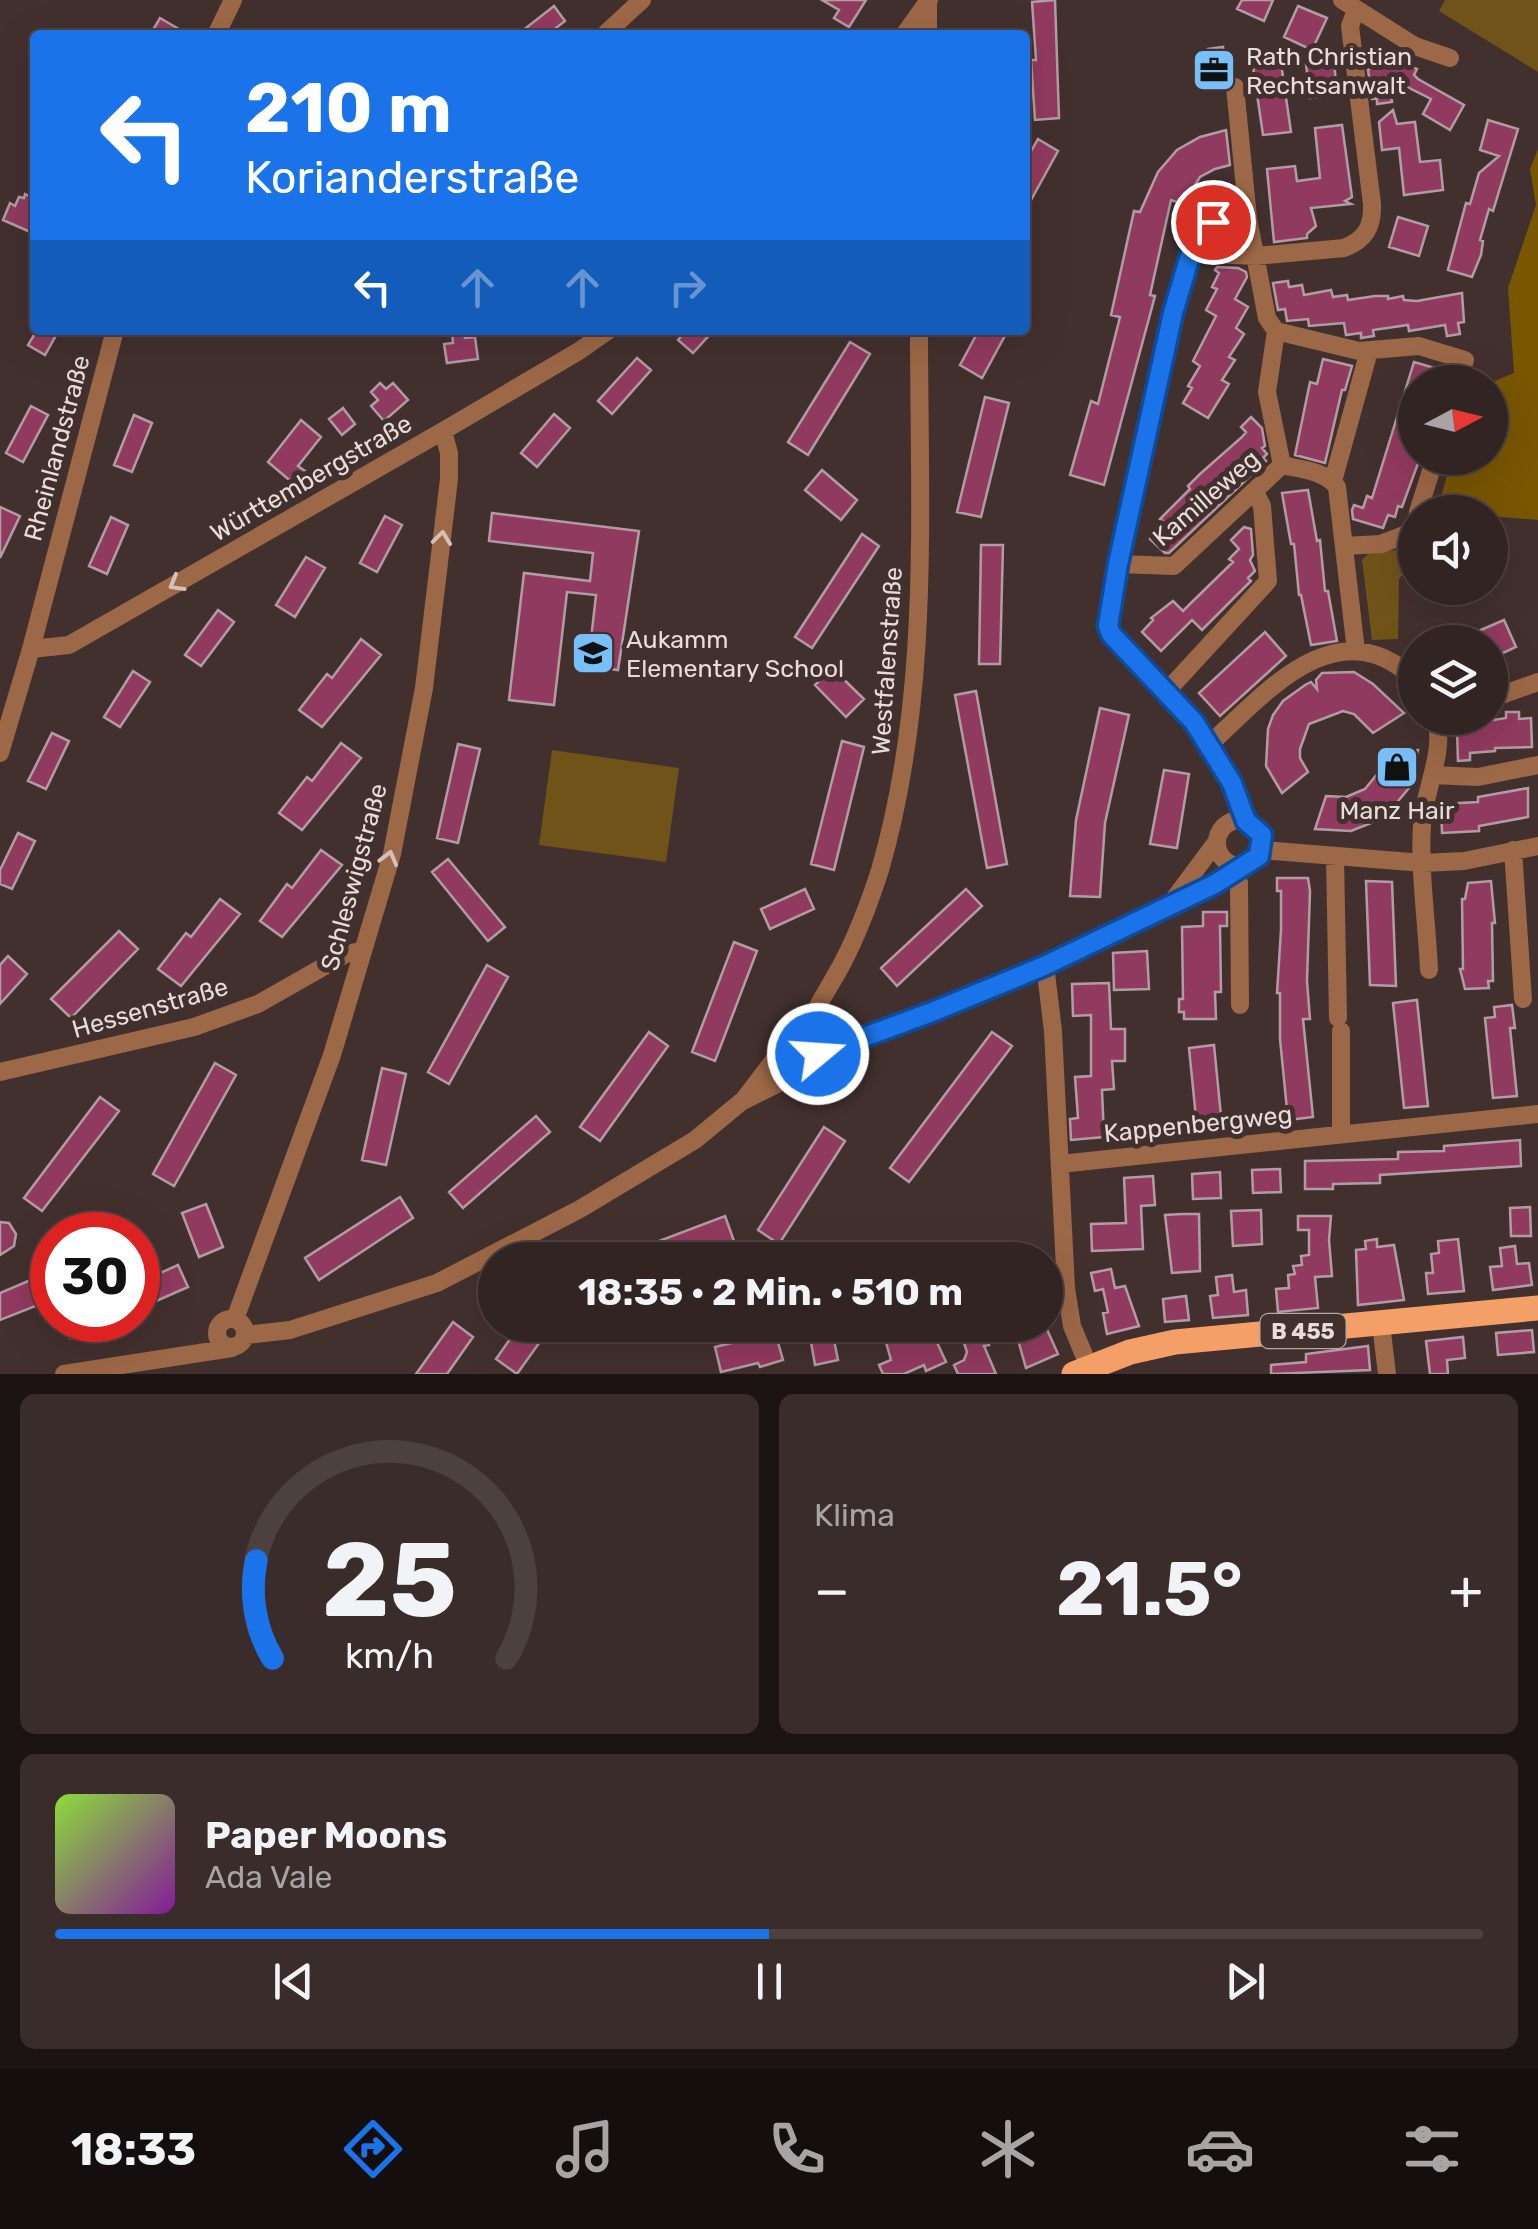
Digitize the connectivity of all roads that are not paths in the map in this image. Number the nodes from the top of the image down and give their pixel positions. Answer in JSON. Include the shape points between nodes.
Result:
{"nodes":[{"id":1,"x":232,"y":0,"type":"edge"},
{"id":2,"x":642,"y":0,"type":"edge"},
{"id":3,"x":929,"y":1,"type":"edge"},
{"id":4,"x":1349,"y":5,"type":"edge"},
{"id":5,"x":218,"y":30,"type":"edge"},
{"id":6,"x":609,"y":30,"type":"edge"},
{"id":7,"x":908,"y":30,"type":"edge"},
{"id":8,"x":928,"y":30,"type":"edge"},
{"id":9,"x":1450,"y":58,"type":"dead end"},
{"id":10,"x":1235,"y":87,"type":"dead end"},
{"id":11,"x":1248,"y":218,"type":"junction"},
{"id":12,"x":1189,"y":253,"type":"junction"},
{"id":13,"x":1256,"y":256,"type":"junction"},
{"id":14,"x":1276,"y":331,"type":"junction"},
{"id":15,"x":114,"y":335,"type":"edge"},
{"id":16,"x":602,"y":335,"type":"edge"},
{"id":17,"x":919,"y":335,"type":"edge"},
{"id":18,"x":1369,"y":351,"type":"junction"},
{"id":19,"x":1463,"y":365,"type":"edge"},
{"id":20,"x":443,"y":431,"type":"junction"},
{"id":21,"x":1282,"y":464,"type":"junction"},
{"id":22,"x":1333,"y":481,"type":"junction"},
{"id":23,"x":1255,"y":492,"type":"junction"},
{"id":24,"x":1398,"y":537,"type":"edge"},
{"id":25,"x":1344,"y":546,"type":"junction"},
{"id":26,"x":1118,"y":564,"type":"junction"},
{"id":27,"x":32,"y":650,"type":"junction"},
{"id":28,"x":1356,"y":650,"type":"junction"},
{"id":29,"x":1398,"y":667,"type":"edge"},
{"id":30,"x":1538,"y":682,"type":"edge"},
{"id":31,"x":1167,"y":691,"type":"junction"},
{"id":32,"x":1508,"y":693,"type":"edge"},
{"id":33,"x":1440,"y":735,"type":"edge"},
{"id":34,"x":1208,"y":746,"type":"junction"},
{"id":35,"x":0,"y":753,"type":"edge"},
{"id":36,"x":1538,"y":765,"type":"edge"},
{"id":37,"x":1433,"y":775,"type":"junction"},
{"id":38,"x":1246,"y":821,"type":"junction"},
{"id":39,"x":1217,"y":842,"type":"junction"},
{"id":40,"x":1538,"y":846,"type":"edge"},
{"id":41,"x":1262,"y":850,"type":"junction"},
{"id":42,"x":1513,"y":850,"type":"junction"},
{"id":43,"x":1335,"y":857,"type":"junction"},
{"id":44,"x":1423,"y":863,"type":"junction"},
{"id":45,"x":1237,"y":869,"type":"junction"},
{"id":46,"x":1170,"y":904,"type":"junction"},
{"id":47,"x":361,"y":951,"type":"junction"},
{"id":48,"x":1044,"y":966,"type":"junction"},
{"id":49,"x":1429,"y":970,"type":"dead end"},
{"id":50,"x":1523,"y":998,"type":"dead end"},
{"id":51,"x":1240,"y":1006,"type":"dead end"},
{"id":52,"x":804,"y":1036,"type":"junction"},
{"id":53,"x":780,"y":1052,"type":"junction"},
{"id":54,"x":818,"y":1054,"type":"junction"},
{"id":55,"x":0,"y":1072,"type":"edge"},
{"id":56,"x":797,"y":1074,"type":"junction"},
{"id":57,"x":742,"y":1102,"type":"junction"},
{"id":58,"x":1538,"y":1114,"type":"edge"},
{"id":59,"x":1340,"y":1134,"type":"junction"},
{"id":60,"x":1060,"y":1164,"type":"junction"},
{"id":61,"x":1538,"y":1308,"type":"edge"},
{"id":62,"x":1381,"y":1324,"type":"junction"},
{"id":63,"x":238,"y":1334,"type":"junction"},
{"id":64,"x":183,"y":1357,"type":"junction"},
{"id":65,"x":1081,"y":1371,"type":"edge"},
{"id":66,"x":64,"y":1374,"type":"edge"},
{"id":67,"x":1387,"y":1374,"type":"edge"}],
"edges":[{"from":1,"to":5,"type":"street"},
{"from":2,"to":6,"type":"street"},
{"from":3,"to":7,"type":"street"},
{"from":3,"to":8,"type":"street"},
{"from":4,"to":9,"type":"street","via":[[1415,46]]},
{"from":4,"to":13,"type":"street","via":[[1372,220],[1344,248]]},
{"from":10,"to":11,"type":"street"},
{"from":11,"to":12,"type":"street","via":[[1202,228]]},
{"from":11,"to":13,"type":"street"},
{"from":12,"to":13,"type":"street"},
{"from":12,"to":26,"type":"street"},
{"from":13,"to":14,"type":"street","via":[[1267,318]]},
{"from":14,"to":18,"type":"street"},
{"from":14,"to":21,"type":"street","via":[[1267,392]]},
{"from":15,"to":27,"type":"street","name":"Rheinlandstraße"},
{"from":16,"to":20,"type":"street","name":"Württembergstraße"},
{"from":17,"to":52,"type":"street","name":"Westfalenstraße","via":[[918,605],[908,749],[878,874]]},
{"from":18,"to":19,"type":"street","via":[[1419,346],[1465,360]]},
{"from":18,"to":22,"type":"street"},
{"from":20,"to":27,"type":"street","name":"Württembergstraße","one_way":true,"via":[[69,645]]},
{"from":47,"to":20,"type":"street","name":"Schleswigstraße","one_way":true,"via":[[392,854],[424,688],[448,480]]},
{"from":21,"to":22,"type":"street","name":"Kamilleweg"},
{"from":21,"to":23,"type":"street","name":"Kamilleweg"},
{"from":22,"to":25,"type":"street"},
{"from":23,"to":26,"type":"street","name":"Kamilleweg","via":[[1174,566]]},
{"from":23,"to":31,"type":"street","via":[[1268,582]]},
{"from":24,"to":25,"type":"street"},
{"from":25,"to":28,"type":"street"},
{"from":26,"to":31,"type":"street","via":[[1111,634]]},
{"from":27,"to":35,"type":"street","name":"Rheinlandstraße"},
{"from":28,"to":29,"type":"street"},
{"from":28,"to":34,"type":"street","via":[[1304,662]]},
{"from":30,"to":32,"type":"street"},
{"from":31,"to":34,"type":"street"},
{"from":33,"to":37,"type":"street"},
{"from":34,"to":38,"type":"street"},
{"from":36,"to":37,"type":"street","via":[[1478,778]]},
{"from":37,"to":44,"type":"street"},
{"from":38,"to":39,"type":"street","via":[[1226,824]]},
{"from":38,"to":41,"type":"street","via":[[1258,829]]},
{"from":39,"to":45,"type":"street"},
{"from":39,"to":46,"type":"street"},
{"from":40,"to":42,"type":"street"},
{"from":41,"to":43,"type":"street"},
{"from":41,"to":45,"type":"street"},
{"from":42,"to":44,"type":"street"},
{"from":42,"to":50,"type":"street"},
{"from":43,"to":44,"type":"street"},
{"from":43,"to":59,"type":"street"},
{"from":44,"to":49,"type":"street"},
{"from":45,"to":46,"type":"street"},
{"from":45,"to":51,"type":"street"},
{"from":46,"to":48,"type":"street"},
{"from":47,"to":55,"type":"street","name":"Hessenstraße","via":[[258,1004],[194,1027]]},
{"from":47,"to":63,"type":"street","name":"Schleswigstraße"},
{"from":48,"to":54,"type":"street"},
{"from":48,"to":60,"type":"street"},
{"from":52,"to":53,"type":"street","via":[[786,1040]]},
{"from":52,"to":54,"type":"street"},
{"from":53,"to":56,"type":"street","via":[[782,1064]]},
{"from":53,"to":57,"type":"street"},
{"from":54,"to":56,"type":"street","via":[[810,1070]]},
{"from":56,"to":57,"type":"street"},
{"from":57,"to":63,"type":"street","via":[[696,1140],[580,1209],[437,1283],[290,1330]]},
{"from":58,"to":59,"type":"street","name":"Kappenbergweg"},
{"from":59,"to":60,"type":"street","name":"Kappenbergweg"},
{"from":60,"to":65,"type":"street","via":[[1066,1288]]},
{"from":61,"to":62,"type":"main road","number":"B 455"},
{"from":62,"to":65,"type":"main road","number":"B 455","via":[[1174,1342]]},
{"from":62,"to":67,"type":"street"},
{"from":63,"to":64,"type":"street"},
{"from":63,"to":64,"type":"street","via":[[222,1322]]},
{"from":64,"to":66,"type":"street"}]}
